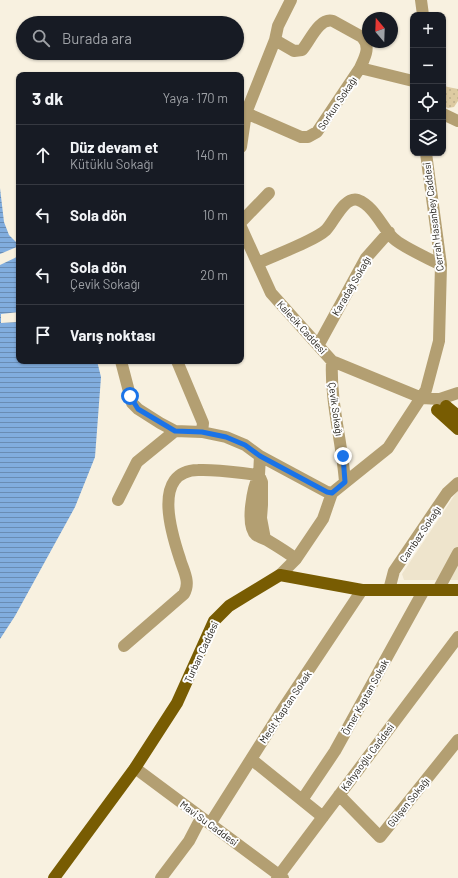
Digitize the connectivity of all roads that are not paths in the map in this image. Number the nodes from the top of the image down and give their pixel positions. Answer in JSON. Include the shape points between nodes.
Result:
{"nodes":[{"id":1,"x":291,"y":0,"type":"edge"},
{"id":2,"x":275,"y":40,"type":"junction"},
{"id":3,"x":360,"y":68,"type":"junction"},
{"id":4,"x":410,"y":80,"type":"edge"},
{"id":5,"x":246,"y":113,"type":"junction"},
{"id":6,"x":244,"y":127,"type":"edge"},
{"id":7,"x":426,"y":156,"type":"edge"},
{"id":8,"x":269,"y":193,"type":"dead end"},
{"id":9,"x":244,"y":219,"type":"edge"},
{"id":10,"x":389,"y":232,"type":"junction"},
{"id":11,"x":244,"y":233,"type":"edge"},
{"id":12,"x":258,"y":263,"type":"junction"},
{"id":13,"x":441,"y":266,"type":"junction"},
{"id":14,"x":319,"y":344,"type":"junction"},
{"id":15,"x":332,"y":361,"type":"junction"},
{"id":16,"x":122,"y":364,"type":"edge"},
{"id":17,"x":178,"y":364,"type":"edge"},
{"id":18,"x":458,"y":393,"type":"edge"},
{"id":19,"x":422,"y":398,"type":"junction"},
{"id":20,"x":445,"y":404,"type":"edge"},
{"id":21,"x":458,"y":416,"type":"edge"},
{"id":22,"x":458,"y":430,"type":"edge"},
{"id":23,"x":175,"y":431,"type":"junction"},
{"id":24,"x":202,"y":432,"type":"junction"},
{"id":25,"x":260,"y":456,"type":"junction"},
{"id":26,"x":259,"y":475,"type":"junction"},
{"id":27,"x":345,"y":482,"type":"junction"},
{"id":28,"x":458,"y":483,"type":"edge"},
{"id":29,"x":332,"y":493,"type":"junction"},
{"id":30,"x":118,"y":500,"type":"dead end"},
{"id":31,"x":458,"y":553,"type":"edge"},
{"id":32,"x":296,"y":559,"type":"junction"},
{"id":33,"x":280,"y":575,"type":"junction"},
{"id":34,"x":362,"y":590,"type":"junction"},
{"id":35,"x":389,"y":590,"type":"junction"},
{"id":36,"x":424,"y":590,"type":"junction"},
{"id":37,"x":438,"y":590,"type":"junction"},
{"id":38,"x":458,"y":590,"type":"edge"},
{"id":39,"x":458,"y":637,"type":"edge"},
{"id":40,"x":124,"y":646,"type":"dead end"},
{"id":41,"x":458,"y":740,"type":"edge"},
{"id":42,"x":251,"y":759,"type":"junction"},
{"id":43,"x":135,"y":768,"type":"junction"},
{"id":44,"x":339,"y":795,"type":"junction"},
{"id":45,"x":302,"y":800,"type":"junction"},
{"id":46,"x":323,"y":817,"type":"junction"},
{"id":47,"x":205,"y":821,"type":"junction"},
{"id":48,"x":280,"y":877,"type":"edge"},
{"id":49,"x":54,"y":878,"type":"edge"},
{"id":50,"x":161,"y":878,"type":"edge"}],
"edges":[{"from":1,"to":2,"type":"street","via":[[278,26]]},
{"from":2,"to":3,"type":"street","name":"Sorkun Sokağı","via":[[294,51],[302,50],[322,23],[330,20],[362,37],[368,45]]},
{"from":2,"to":5,"type":"street"},
{"from":3,"to":4,"type":"street"},
{"from":3,"to":5,"type":"street","name":"Sorkun Sokağı","via":[[313,135],[302,137]]},
{"from":5,"to":6,"type":"street"},
{"from":7,"to":13,"type":"street","name":"Cerrah Hasanbey Caddesi"},
{"from":8,"to":9,"type":"street"},
{"from":10,"to":12,"type":"street","via":[[363,203],[357,200],[350,201],[326,230]]},
{"from":10,"to":13,"type":"street","via":[[394,238]]},
{"from":10,"to":14,"type":"street","name":"Karadağ Sokağı","via":[[366,258]]},
{"from":11,"to":12,"type":"street","name":"Kalecik Caddesi"},
{"from":12,"to":14,"type":"street","name":"Kalecik Caddesi","via":[[271,293]]},
{"from":13,"to":19,"type":"street","name":"Cerrah Hasanbey Caddesi","via":[[438,341]]},
{"from":14,"to":15,"type":"street","name":"Kalecik Caddesi"},
{"from":15,"to":19,"type":"street","name":"Kalecik Caddesi"},
{"from":15,"to":27,"type":"street","name":"Çevik Sokağı","via":[[334,409]]},
{"from":16,"to":23,"type":"street","via":[[132,402],[143,412]]},
{"from":17,"to":24,"type":"street","via":[[203,423]]},
{"from":18,"to":20,"type":"street"},
{"from":19,"to":20,"type":"street","name":"Kalecik Caddesi"},
{"from":19,"to":27,"type":"street","name":"Cerrah Hasanbey Caddesi","via":[[388,448]]},
{"from":20,"to":21,"type":"main road","name":"Kalecik Caddesi"},
{"from":20,"to":22,"type":"main road","name":"Kalecik Caddesi"},
{"from":23,"to":24,"type":"street"},
{"from":23,"to":30,"type":"street","via":[[137,462]]},
{"from":24,"to":25,"type":"street","via":[[226,437],[245,445]]},
{"from":25,"to":26,"type":"street"},
{"from":25,"to":29,"type":"street"},
{"from":26,"to":32,"type":"street","via":[[255,484],[251,515],[253,529],[256,535]]},
{"from":26,"to":40,"type":"street","via":[[197,470],[184,472],[173,480],[169,491],[170,511],[175,542],[186,575],[187,589]]},
{"from":27,"to":29,"type":"street","name":"Cerrah Hasanbey Caddesi"},
{"from":28,"to":35,"type":"street","name":"Cambaz Sokağı","via":[[447,493],[394,572]]},
{"from":29,"to":32,"type":"street","via":[[324,519]]},
{"from":31,"to":37,"type":"street"},
{"from":32,"to":33,"type":"street"},
{"from":33,"to":34,"type":"main road"},
{"from":33,"to":43,"type":"main road","name":"Turban Caddesi","via":[[229,606],[214,621],[177,703]]},
{"from":34,"to":35,"type":"main road"},
{"from":34,"to":42,"type":"street","name":"Mecit Kaptan Sokak"},
{"from":35,"to":36,"type":"main road"},
{"from":36,"to":37,"type":"main road"},
{"from":36,"to":45,"type":"street","name":"Ömer Kaptan Sokak","via":[[335,751]]},
{"from":37,"to":38,"type":"main road"},
{"from":39,"to":44,"type":"street","name":"Kahyaoğlu Caddesi"},
{"from":41,"to":44,"type":"street","name":"Gülşen Sokağı","via":[[380,837]]},
{"from":42,"to":45,"type":"street"},
{"from":42,"to":47,"type":"street","name":"Mecit Kaptan Sokak"},
{"from":43,"to":47,"type":"street","name":"Mavi Su Caddesi"},
{"from":43,"to":49,"type":"main road","name":"Turban Caddesi"},
{"from":44,"to":46,"type":"street","name":"Kahyaoğlu Caddesi"},
{"from":45,"to":46,"type":"street"},
{"from":46,"to":48,"type":"street","name":"Kahyaoğlu Caddesi"},
{"from":47,"to":48,"type":"street","name":"Mavi Su Caddesi"},
{"from":47,"to":50,"type":"street","name":"Mecit Kaptan Sokak"}]}
